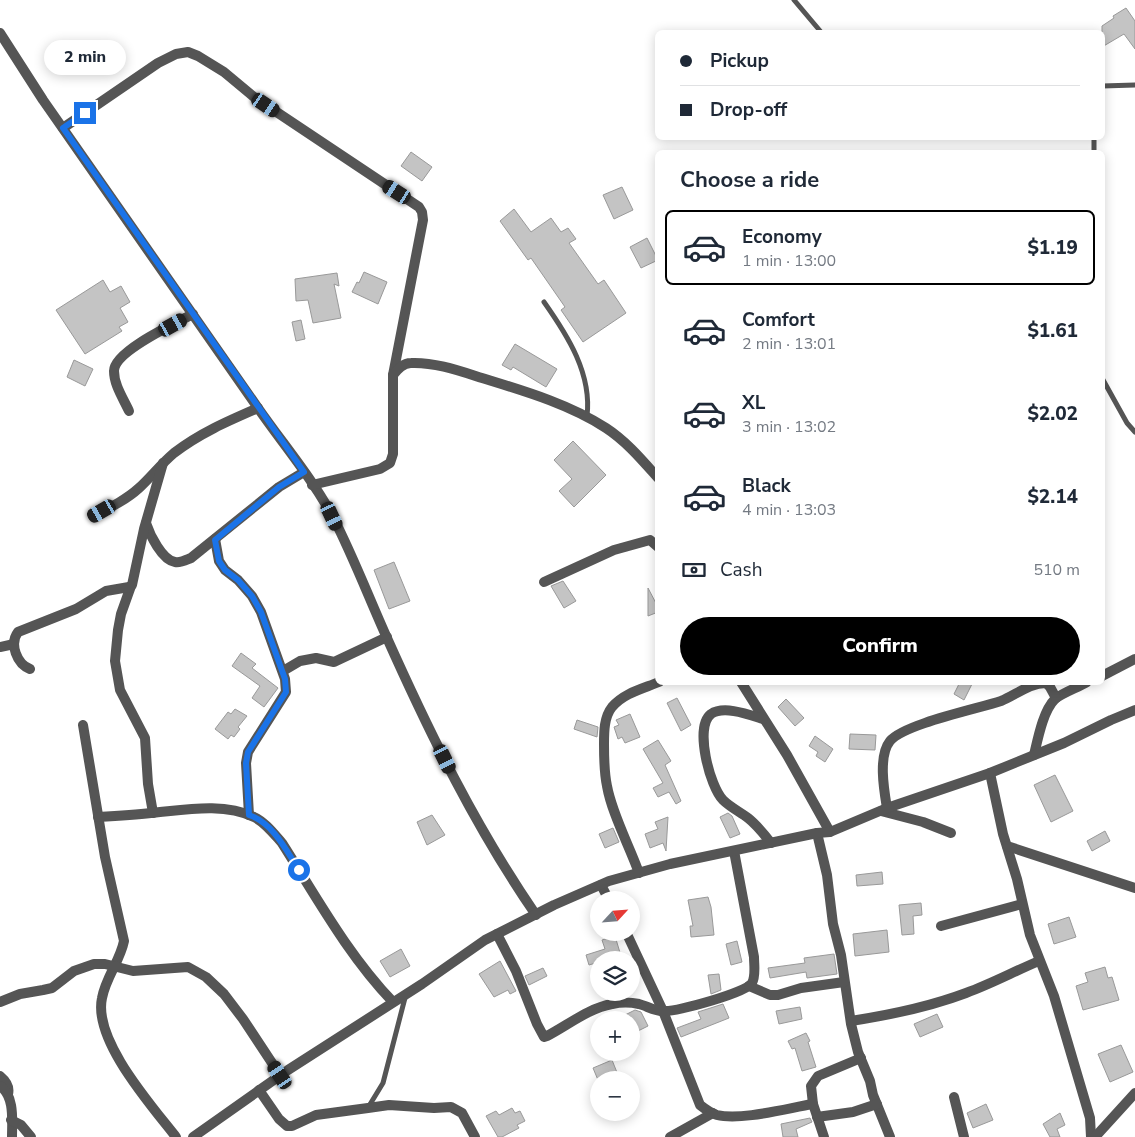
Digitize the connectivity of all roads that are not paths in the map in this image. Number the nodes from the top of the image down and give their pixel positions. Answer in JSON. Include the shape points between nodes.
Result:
{"nodes":[{"id":1,"x":794,"y":0,"type":"edge"},
{"id":2,"x":819,"y":30,"type":"edge"},
{"id":3,"x":0,"y":33,"type":"edge"},
{"id":4,"x":1135,"y":85,"type":"edge"},
{"id":5,"x":1105,"y":86,"type":"edge"},
{"id":6,"x":63,"y":128,"type":"junction"},
{"id":7,"x":544,"y":302,"type":"dead end"},
{"id":8,"x":193,"y":314,"type":"junction"},
{"id":9,"x":393,"y":375,"type":"junction"},
{"id":10,"x":1105,"y":383,"type":"edge"},
{"id":11,"x":258,"y":408,"type":"junction"},
{"id":12,"x":129,"y":410,"type":"dead end"},
{"id":13,"x":586,"y":417,"type":"junction"},
{"id":14,"x":1135,"y":432,"type":"edge"},
{"id":15,"x":163,"y":463,"type":"junction"},
{"id":16,"x":304,"y":472,"type":"junction"},
{"id":17,"x":655,"y":475,"type":"edge"},
{"id":18,"x":312,"y":485,"type":"junction"},
{"id":19,"x":94,"y":516,"type":"dead end"},
{"id":20,"x":146,"y":522,"type":"junction"},
{"id":21,"x":215,"y":540,"type":"junction"},
{"id":22,"x":655,"y":544,"type":"edge"},
{"id":23,"x":544,"y":582,"type":"dead end"},
{"id":24,"x":131,"y":586,"type":"junction"},
{"id":25,"x":387,"y":638,"type":"junction"},
{"id":26,"x":14,"y":644,"type":"junction"},
{"id":27,"x":0,"y":647,"type":"edge"},
{"id":28,"x":1135,"y":659,"type":"edge"},
{"id":29,"x":30,"y":669,"type":"dead end"},
{"id":30,"x":283,"y":671,"type":"junction"},
{"id":31,"x":1105,"y":674,"type":"edge"},
{"id":32,"x":655,"y":684,"type":"edge"},
{"id":33,"x":743,"y":685,"type":"edge"},
{"id":34,"x":1032,"y":685,"type":"edge"},
{"id":35,"x":1048,"y":685,"type":"edge"},
{"id":36,"x":1081,"y":685,"type":"edge"},
{"id":37,"x":1056,"y":698,"type":"junction"},
{"id":38,"x":1135,"y":710,"type":"edge"},
{"id":39,"x":763,"y":719,"type":"junction"},
{"id":40,"x":83,"y":725,"type":"dead end"},
{"id":41,"x":1034,"y":755,"type":"junction"},
{"id":42,"x":990,"y":773,"type":"junction"},
{"id":43,"x":884,"y":809,"type":"junction"},
{"id":44,"x":154,"y":813,"type":"junction"},
{"id":45,"x":249,"y":815,"type":"junction"},
{"id":46,"x":98,"y":817,"type":"junction"},
{"id":47,"x":830,"y":832,"type":"junction"},
{"id":48,"x":817,"y":833,"type":"junction"},
{"id":49,"x":951,"y":833,"type":"dead end"},
{"id":50,"x":772,"y":843,"type":"junction"},
{"id":51,"x":1007,"y":846,"type":"junction"},
{"id":52,"x":734,"y":850,"type":"junction"},
{"id":53,"x":638,"y":873,"type":"junction"},
{"id":54,"x":601,"y":884,"type":"junction"},
{"id":55,"x":1135,"y":888,"type":"edge"},
{"id":56,"x":604,"y":891,"type":"edge"},
{"id":57,"x":1022,"y":904,"type":"junction"},
{"id":58,"x":536,"y":915,"type":"junction"},
{"id":59,"x":941,"y":926,"type":"dead end"},
{"id":60,"x":497,"y":934,"type":"junction"},
{"id":61,"x":630,"y":941,"type":"edge"},
{"id":62,"x":1040,"y":961,"type":"junction"},
{"id":63,"x":114,"y":968,"type":"junction"},
{"id":64,"x":844,"y":982,"type":"junction"},
{"id":65,"x":749,"y":986,"type":"junction"},
{"id":66,"x":407,"y":994,"type":"junction"},
{"id":67,"x":0,"y":1002,"type":"edge"},
{"id":68,"x":393,"y":1002,"type":"junction"},
{"id":69,"x":663,"y":1012,"type":"junction"},
{"id":70,"x":851,"y":1021,"type":"junction"},
{"id":71,"x":861,"y":1058,"type":"junction"},
{"id":72,"x":280,"y":1075,"type":"junction"},
{"id":73,"x":0,"y":1076,"type":"edge"},
{"id":74,"x":0,"y":1086,"type":"edge"},
{"id":75,"x":259,"y":1090,"type":"junction"},
{"id":76,"x":1135,"y":1094,"type":"edge"},
{"id":77,"x":8,"y":1095,"type":"junction"},
{"id":78,"x":954,"y":1097,"type":"dead end"},
{"id":79,"x":813,"y":1104,"type":"junction"},
{"id":80,"x":877,"y":1104,"type":"junction"},
{"id":81,"x":368,"y":1108,"type":"junction"},
{"id":82,"x":713,"y":1114,"type":"junction"},
{"id":83,"x":817,"y":1117,"type":"junction"},
{"id":84,"x":12,"y":1120,"type":"junction"},
{"id":85,"x":12,"y":1137,"type":"edge"},
{"id":86,"x":31,"y":1137,"type":"edge"},
{"id":87,"x":176,"y":1137,"type":"edge"},
{"id":88,"x":193,"y":1137,"type":"edge"},
{"id":89,"x":475,"y":1137,"type":"edge"},
{"id":90,"x":670,"y":1137,"type":"edge"},
{"id":91,"x":824,"y":1137,"type":"edge"},
{"id":92,"x":890,"y":1137,"type":"edge"},
{"id":93,"x":964,"y":1137,"type":"edge"},
{"id":94,"x":1093,"y":1137,"type":"edge"}],
"edges":[{"from":1,"to":2,"type":"lane"},
{"from":3,"to":6,"type":"street"},
{"from":4,"to":5,"type":"lane"},
{"from":6,"to":8,"type":"street"},
{"from":6,"to":9,"type":"street","via":[[158,63],[188,52],[224,72],[254,97],[419,207],[423,220]]},
{"from":7,"to":13,"type":"lane","via":[[560,324],[585,377]]},
{"from":8,"to":11,"type":"street"},
{"from":8,"to":12,"type":"street","via":[[148,338],[117,362],[115,380]]},
{"from":9,"to":13,"type":"street","via":[[401,366],[410,363],[435,365],[519,390]]},
{"from":9,"to":18,"type":"street","via":[[393,454],[390,463],[380,469]]},
{"from":10,"to":14,"type":"lane"},
{"from":11,"to":15,"type":"street","via":[[204,432]]},
{"from":11,"to":16,"type":"street"},
{"from":13,"to":17,"type":"street","via":[[624,441]]},
{"from":15,"to":19,"type":"street","via":[[139,488]]},
{"from":15,"to":20,"type":"street"},
{"from":16,"to":18,"type":"street"},
{"from":16,"to":21,"type":"street","via":[[279,487]]},
{"from":18,"to":25,"type":"street","via":[[332,516]]},
{"from":20,"to":21,"type":"street","via":[[156,545],[174,562],[191,558]]},
{"from":20,"to":24,"type":"street"},
{"from":21,"to":30,"type":"street","via":[[219,561],[252,596],[261,612]]},
{"from":22,"to":23,"type":"street","via":[[650,540],[614,550]]},
{"from":24,"to":26,"type":"street","via":[[106,591],[76,608],[23,629],[15,634]]},
{"from":24,"to":44,"type":"street","via":[[121,614],[115,660],[120,690],[145,738],[148,784]]},
{"from":25,"to":30,"type":"street","via":[[334,662],[316,658],[300,661]]},
{"from":25,"to":58,"type":"street","via":[[462,794]]},
{"from":26,"to":27,"type":"street"},
{"from":26,"to":29,"type":"street","via":[[22,664]]},
{"from":28,"to":31,"type":"street"},
{"from":30,"to":45,"type":"street","via":[[286,692],[248,752]]},
{"from":32,"to":53,"type":"street","via":[[620,699],[611,708],[606,717],[604,736],[604,764],[611,803]]},
{"from":33,"to":39,"type":"street"},
{"from":34,"to":43,"type":"street","via":[[1002,700],[898,734],[889,742],[884,761]]},
{"from":35,"to":37,"type":"street"},
{"from":36,"to":37,"type":"street"},
{"from":37,"to":41,"type":"street","via":[[1040,731]]},
{"from":38,"to":41,"type":"street"},
{"from":39,"to":47,"type":"street","via":[[792,763]]},
{"from":39,"to":50,"type":"street","via":[[739,712],[711,714],[704,724],[704,742],[711,777],[722,799],[760,828]]},
{"from":40,"to":46,"type":"street"},
{"from":41,"to":42,"type":"street"},
{"from":42,"to":43,"type":"street"},
{"from":42,"to":51,"type":"street"},
{"from":43,"to":47,"type":"street"},
{"from":43,"to":49,"type":"street"},
{"from":44,"to":45,"type":"street","via":[[218,808]]},
{"from":44,"to":46,"type":"street"},
{"from":45,"to":68,"type":"street","via":[[270,829],[282,843],[371,980]]},
{"from":46,"to":63,"type":"street","via":[[124,941]]},
{"from":47,"to":48,"type":"street"},
{"from":48,"to":50,"type":"street"},
{"from":48,"to":64,"type":"street"},
{"from":50,"to":52,"type":"street"},
{"from":51,"to":55,"type":"street"},
{"from":51,"to":57,"type":"street"},
{"from":52,"to":53,"type":"street"},
{"from":52,"to":65,"type":"street","via":[[754,957],[753,981]]},
{"from":53,"to":54,"type":"street"},
{"from":54,"to":56,"type":"street"},
{"from":54,"to":58,"type":"street"},
{"from":57,"to":59,"type":"street"},
{"from":57,"to":62,"type":"street"},
{"from":58,"to":60,"type":"street"},
{"from":60,"to":66,"type":"street"},
{"from":60,"to":69,"type":"street","via":[[544,1036],[601,1006],[628,1002]]},
{"from":61,"to":69,"type":"street"},
{"from":62,"to":70,"type":"street","via":[[947,1000]]},
{"from":62,"to":94,"type":"street","via":[[1054,996]]},
{"from":63,"to":67,"type":"street","via":[[105,964],[82,967],[52,988],[20,994]]},
{"from":63,"to":72,"type":"street","via":[[133,971],[188,967],[206,977],[243,1019]]},
{"from":63,"to":87,"type":"street","via":[[102,998],[105,1029],[120,1060]]},
{"from":64,"to":65,"type":"street","via":[[778,995]]},
{"from":64,"to":70,"type":"street"},
{"from":65,"to":69,"type":"street"},
{"from":66,"to":68,"type":"street"},
{"from":66,"to":81,"type":"lane","via":[[383,1083]]},
{"from":68,"to":72,"type":"street"},
{"from":69,"to":82,"type":"street","via":[[700,1105]]},
{"from":70,"to":71,"type":"street"},
{"from":71,"to":79,"type":"street","via":[[815,1079],[811,1086]]},
{"from":71,"to":80,"type":"street"},
{"from":72,"to":75,"type":"street"},
{"from":73,"to":77,"type":"street","via":[[7,1082]]},
{"from":74,"to":77,"type":"street"},
{"from":75,"to":81,"type":"street","via":[[278,1119],[287,1126],[316,1115]]},
{"from":75,"to":88,"type":"street"},
{"from":76,"to":94,"type":"street"},
{"from":77,"to":84,"type":"street"},
{"from":78,"to":93,"type":"street"},
{"from":79,"to":82,"type":"street","via":[[758,1114]]},
{"from":79,"to":83,"type":"street"},
{"from":80,"to":83,"type":"street","via":[[853,1112]]},
{"from":80,"to":92,"type":"street"},
{"from":81,"to":89,"type":"street","via":[[389,1105],[451,1107],[462,1113]]},
{"from":82,"to":90,"type":"street"},
{"from":83,"to":91,"type":"street"},
{"from":84,"to":85,"type":"street"},
{"from":84,"to":86,"type":"street"}]}
